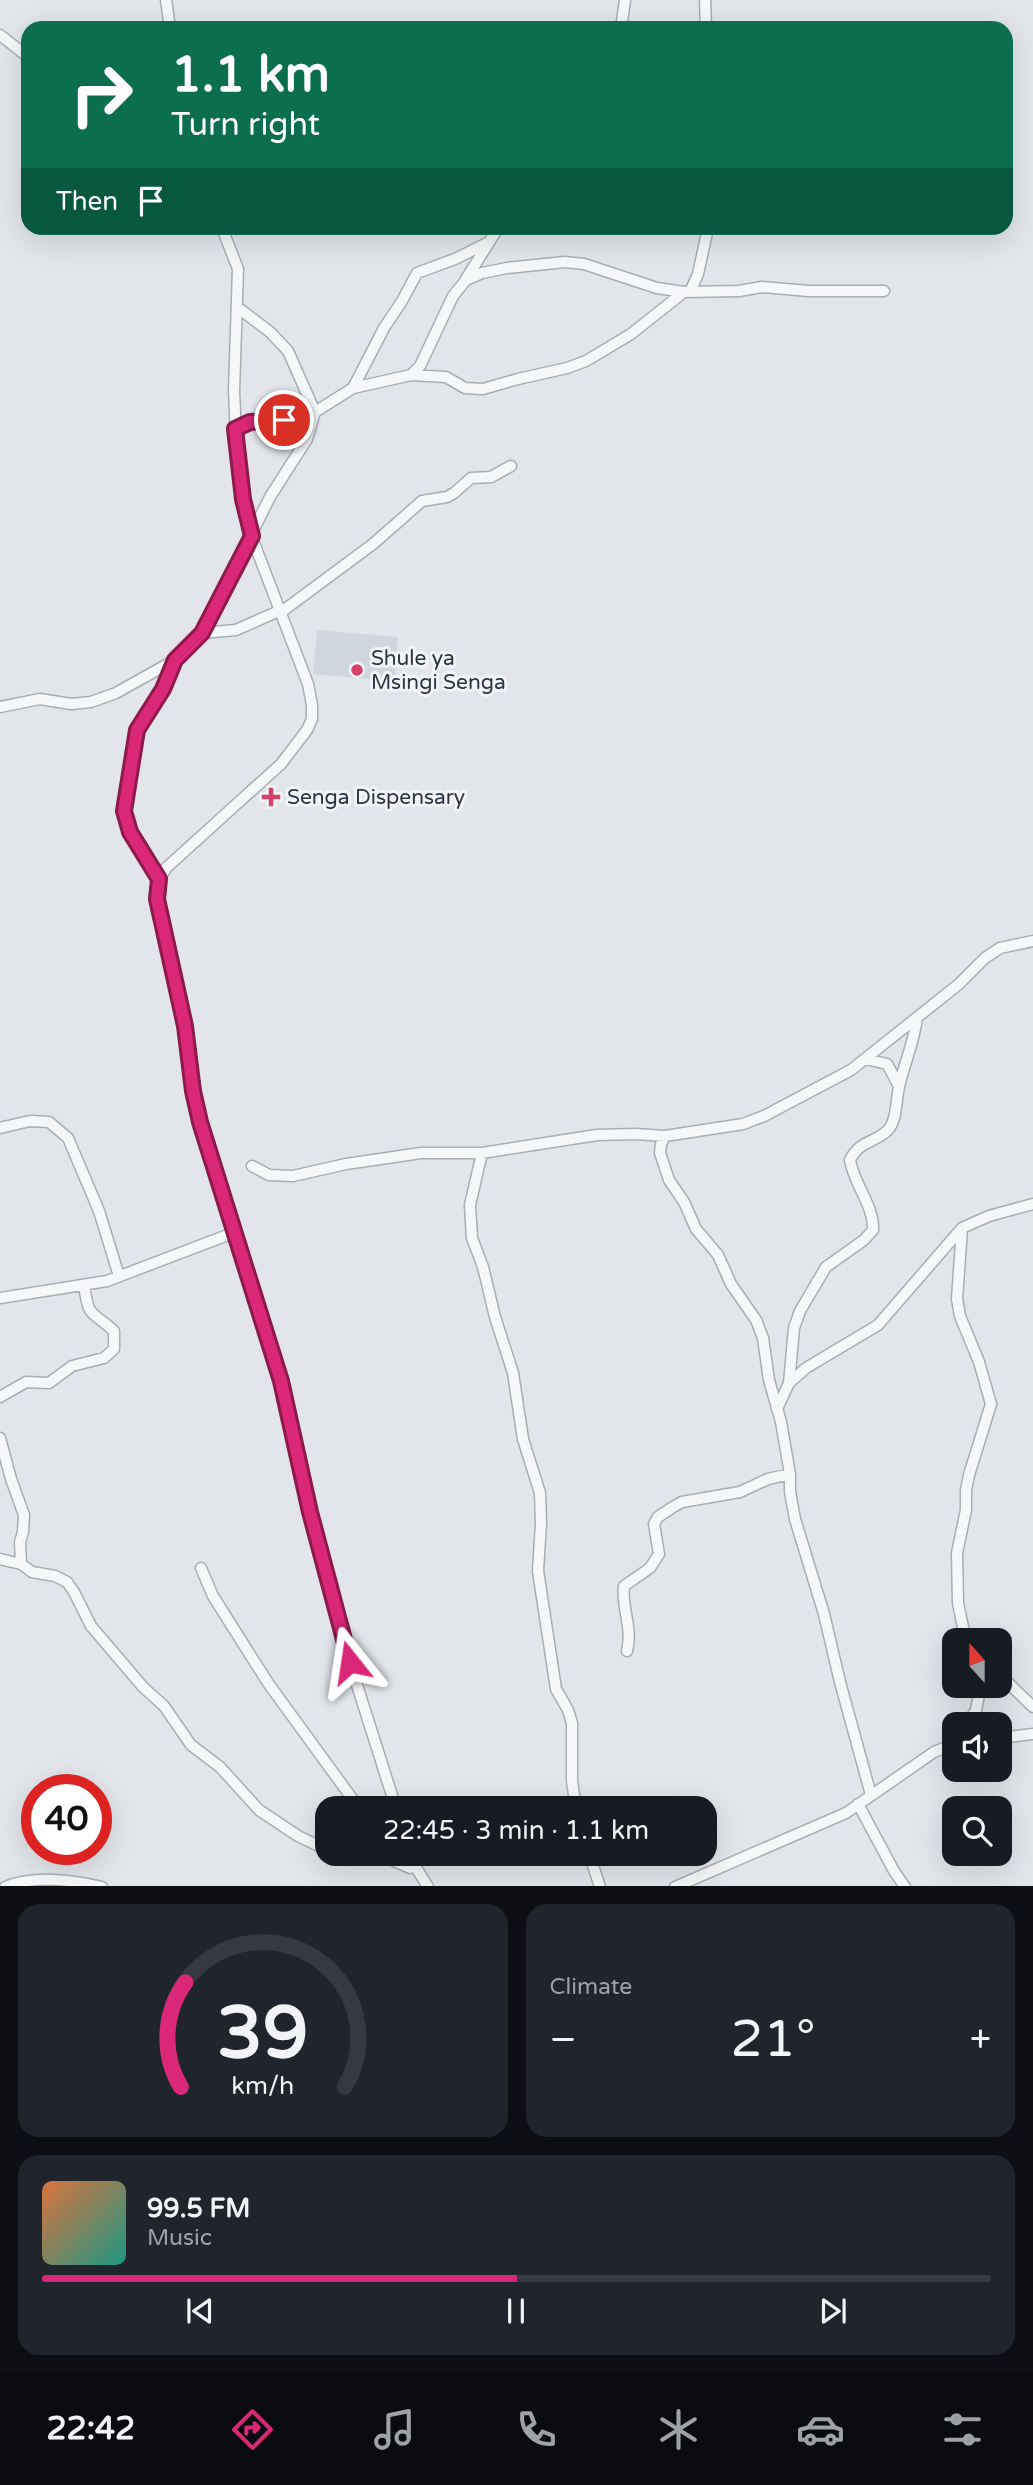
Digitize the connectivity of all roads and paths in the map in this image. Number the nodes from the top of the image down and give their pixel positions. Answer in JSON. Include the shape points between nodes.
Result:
{"nodes":[{"id":1,"x":166,"y":0,"type":"edge"},
{"id":2,"x":625,"y":0,"type":"edge"},
{"id":3,"x":705,"y":0,"type":"edge"},
{"id":4,"x":169,"y":21,"type":"edge"},
{"id":5,"x":622,"y":21,"type":"edge"},
{"id":6,"x":706,"y":21,"type":"edge"},
{"id":7,"x":0,"y":35,"type":"edge"},
{"id":8,"x":21,"y":52,"type":"edge"},
{"id":9,"x":225,"y":235,"type":"edge"},
{"id":10,"x":493,"y":235,"type":"edge"},
{"id":11,"x":706,"y":235,"type":"edge"},
{"id":12,"x":487,"y":243,"type":"junction"},
{"id":13,"x":466,"y":280,"type":"junction"},
{"id":14,"x":884,"y":291,"type":"dead end"},
{"id":15,"x":687,"y":292,"type":"junction"},
{"id":16,"x":237,"y":307,"type":"junction"},
{"id":17,"x":411,"y":375,"type":"junction"},
{"id":18,"x":353,"y":388,"type":"junction"},
{"id":19,"x":315,"y":412,"type":"junction"},
{"id":20,"x":235,"y":429,"type":"junction"},
{"id":21,"x":511,"y":466,"type":"dead end"},
{"id":22,"x":252,"y":535,"type":"junction"},
{"id":23,"x":279,"y":612,"type":"junction"},
{"id":24,"x":202,"y":633,"type":"junction"},
{"id":25,"x":175,"y":660,"type":"junction"},
{"id":26,"x":0,"y":707,"type":"edge"},
{"id":27,"x":159,"y":879,"type":"junction"},
{"id":28,"x":1033,"y":941,"type":"edge"},
{"id":29,"x":917,"y":1018,"type":"junction"},
{"id":30,"x":866,"y":1059,"type":"junction"},
{"id":31,"x":880,"y":1061,"type":"junction"},
{"id":32,"x":908,"y":1062,"type":"junction"},
{"id":33,"x":899,"y":1086,"type":"junction"},
{"id":34,"x":0,"y":1128,"type":"edge"},
{"id":35,"x":665,"y":1136,"type":"junction"},
{"id":36,"x":482,"y":1153,"type":"junction"},
{"id":37,"x":252,"y":1166,"type":"dead end"},
{"id":38,"x":1033,"y":1204,"type":"edge"},
{"id":39,"x":962,"y":1228,"type":"junction"},
{"id":40,"x":233,"y":1233,"type":"junction"},
{"id":41,"x":119,"y":1276,"type":"junction"},
{"id":42,"x":84,"y":1285,"type":"junction"},
{"id":43,"x":0,"y":1298,"type":"edge"},
{"id":44,"x":789,"y":1383,"type":"junction"},
{"id":45,"x":0,"y":1397,"type":"edge"},
{"id":46,"x":777,"y":1409,"type":"junction"},
{"id":47,"x":0,"y":1438,"type":"edge"},
{"id":48,"x":790,"y":1474,"type":"junction"},
{"id":49,"x":0,"y":1559,"type":"edge"},
{"id":50,"x":21,"y":1564,"type":"junction"},
{"id":51,"x":201,"y":1568,"type":"dead end"},
{"id":52,"x":964,"y":1628,"type":"edge"},
{"id":53,"x":627,"y":1651,"type":"dead end"},
{"id":54,"x":1012,"y":1687,"type":"edge"},
{"id":55,"x":1033,"y":1707,"type":"edge"},
{"id":56,"x":1033,"y":1734,"type":"edge"},
{"id":57,"x":1012,"y":1736,"type":"edge"},
{"id":58,"x":942,"y":1749,"type":"edge"},
{"id":59,"x":871,"y":1795,"type":"junction"},
{"id":60,"x":350,"y":1796,"type":"edge"},
{"id":61,"x":392,"y":1796,"type":"edge"},
{"id":62,"x":574,"y":1796,"type":"edge"},
{"id":63,"x":858,"y":1804,"type":"junction"},
{"id":64,"x":315,"y":1844,"type":"edge"},
{"id":65,"x":405,"y":1866,"type":"edge"},
{"id":66,"x":416,"y":1866,"type":"edge"},
{"id":67,"x":593,"y":1866,"type":"edge"},
{"id":68,"x":410,"y":1868,"type":"joint"},
{"id":69,"x":420,"y":1875,"type":"junction"},
{"id":70,"x":5,"y":1886,"type":"edge"},
{"id":71,"x":102,"y":1886,"type":"edge"},
{"id":72,"x":428,"y":1886,"type":"edge"},
{"id":73,"x":600,"y":1886,"type":"edge"},
{"id":74,"x":675,"y":1886,"type":"edge"},
{"id":75,"x":905,"y":1886,"type":"edge"}],
"edges":[{"from":1,"to":4,"type":"street"},
{"from":2,"to":5,"type":"street"},
{"from":3,"to":6,"type":"street"},
{"from":7,"to":8,"type":"street"},
{"from":9,"to":16,"type":"street","via":[[238,269]]},
{"from":10,"to":12,"type":"street"},
{"from":11,"to":15,"type":"street","via":[[698,274]]},
{"from":12,"to":13,"type":"street"},
{"from":12,"to":18,"type":"street","via":[[417,273]]},
{"from":13,"to":15,"type":"street","via":[[507,268],[565,262]]},
{"from":13,"to":17,"type":"street"},
{"from":14,"to":15,"type":"street","via":[[762,287]]},
{"from":15,"to":17,"type":"street","via":[[631,334],[567,368],[483,389],[465,387],[446,377]]},
{"from":16,"to":19,"type":"street","via":[[288,351]]},
{"from":16,"to":20,"type":"street"},
{"from":17,"to":18,"type":"street"},
{"from":18,"to":19,"type":"street"},
{"from":19,"to":20,"type":"street","via":[[250,422]]},
{"from":19,"to":22,"type":"street","via":[[306,439]]},
{"from":20,"to":22,"type":"street"},
{"from":21,"to":23,"type":"street","via":[[491,477],[471,478],[447,497],[422,501],[373,544]]},
{"from":22,"to":23,"type":"street"},
{"from":22,"to":24,"type":"street"},
{"from":23,"to":24,"type":"street","via":[[236,630]]},
{"from":23,"to":27,"type":"street","via":[[310,694],[312,719],[281,764]]},
{"from":24,"to":25,"type":"street"},
{"from":25,"to":26,"type":"street","via":[[116,694],[92,702],[40,699]]},
{"from":25,"to":27,"type":"street","via":[[137,730],[124,811],[130,832]]},
{"from":27,"to":40,"type":"street","via":[[157,899],[185,1026],[192,1086]]},
{"from":28,"to":29,"type":"street","via":[[1000,948]]},
{"from":29,"to":30,"type":"street"},
{"from":29,"to":32,"type":"street"},
{"from":30,"to":31,"type":"street"},
{"from":30,"to":35,"type":"street","via":[[743,1124]]},
{"from":31,"to":32,"type":"street"},
{"from":31,"to":33,"type":"street","via":[[891,1068]]},
{"from":32,"to":33,"type":"street"},
{"from":33,"to":44,"type":"street","via":[[888,1130],[855,1151],[850,1160],[871,1212],[873,1230],[826,1267],[800,1311]]},
{"from":34,"to":41,"type":"street","via":[[48,1122],[68,1138],[99,1211]]},
{"from":35,"to":36,"type":"street","via":[[597,1135]]},
{"from":35,"to":46,"type":"street","via":[[660,1153],[668,1180],[760,1329]]},
{"from":36,"to":37,"type":"street","via":[[421,1153],[293,1176],[269,1175]]},
{"from":36,"to":62,"type":"street","via":[[470,1205],[472,1238],[513,1373],[523,1438],[540,1493],[538,1571],[556,1689],[572,1723]]},
{"from":38,"to":39,"type":"street"},
{"from":39,"to":44,"type":"street","via":[[878,1325],[822,1357]]},
{"from":39,"to":52,"type":"street","via":[[957,1299],[991,1404],[969,1475],[957,1553],[959,1610]]},
{"from":40,"to":41,"type":"street"},
{"from":40,"to":61,"type":"street","via":[[281,1381],[342,1636]]},
{"from":41,"to":42,"type":"street"},
{"from":42,"to":43,"type":"street"},
{"from":42,"to":45,"type":"street","via":[[88,1310],[114,1331],[114,1349],[104,1358],[72,1366],[49,1383],[26,1382]]},
{"from":44,"to":46,"type":"street"},
{"from":46,"to":48,"type":"street"},
{"from":47,"to":50,"type":"street","via":[[24,1515]]},
{"from":48,"to":53,"type":"street","via":[[740,1492],[682,1502],[658,1517],[654,1524],[659,1554],[650,1568],[624,1586],[631,1638]]},
{"from":48,"to":59,"type":"street","via":[[795,1519]]},
{"from":49,"to":50,"type":"street"},
{"from":50,"to":64,"type":"street","via":[[67,1582],[90,1626],[164,1706],[191,1745],[226,1773],[259,1810]]},
{"from":51,"to":60,"type":"street","via":[[268,1683]]},
{"from":54,"to":55,"type":"street"},
{"from":56,"to":57,"type":"street"},
{"from":58,"to":59,"type":"street"},
{"from":59,"to":63,"type":"street"},
{"from":63,"to":74,"type":"street","via":[[824,1824]]},
{"from":63,"to":75,"type":"street"},
{"from":65,"to":68,"type":"street"},
{"from":66,"to":69,"type":"street"},
{"from":67,"to":73,"type":"street"},
{"from":68,"to":69,"type":"street"},
{"from":69,"to":72,"type":"street"},
{"from":70,"to":71,"type":"street","via":[[49,1881]]}]}
